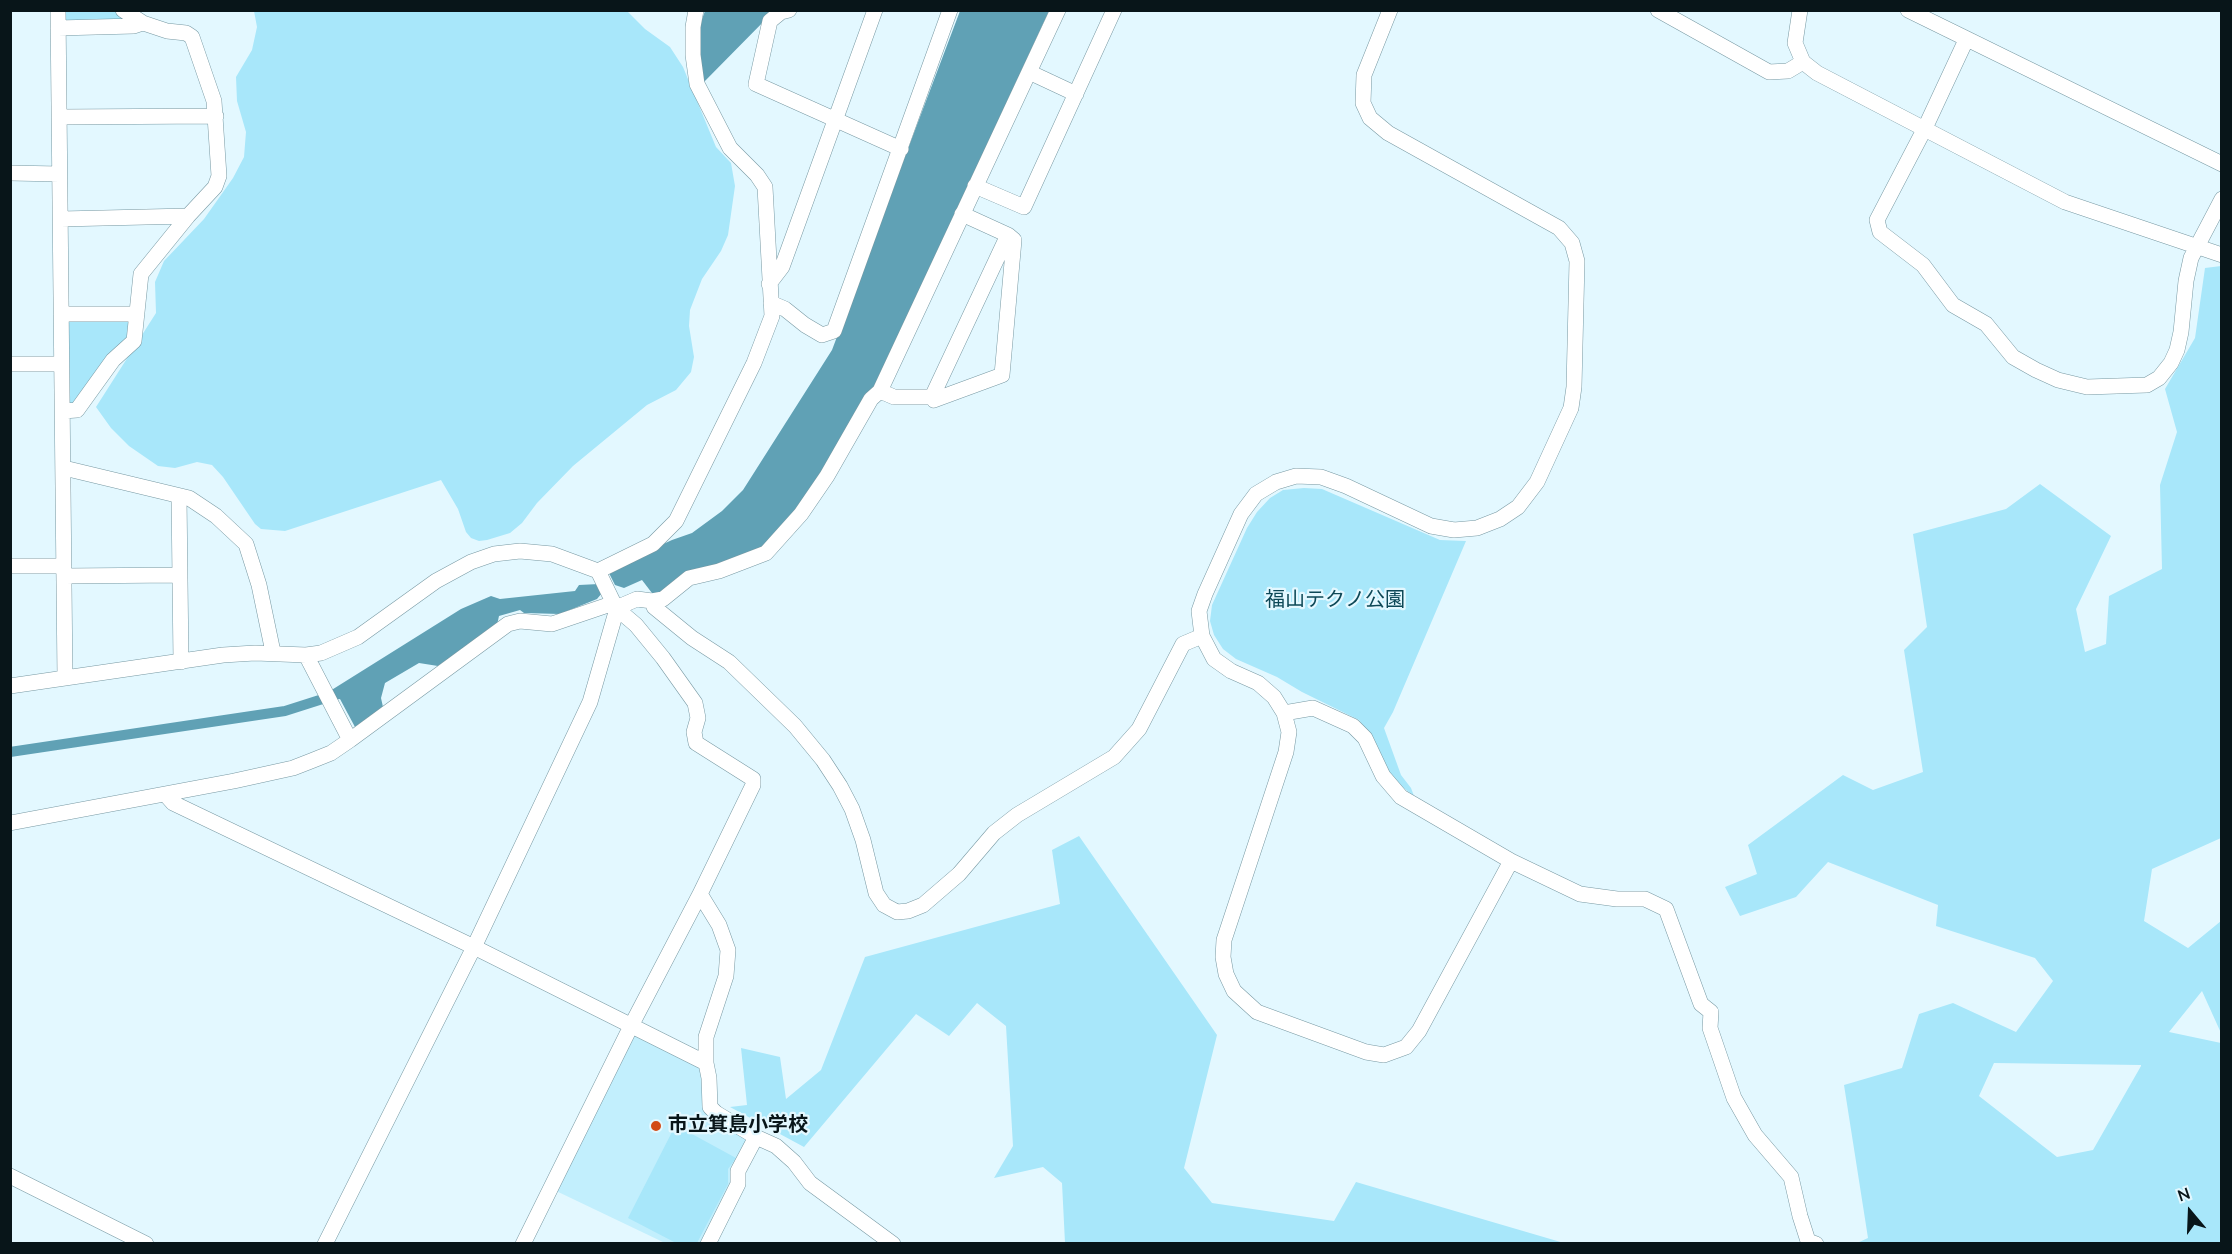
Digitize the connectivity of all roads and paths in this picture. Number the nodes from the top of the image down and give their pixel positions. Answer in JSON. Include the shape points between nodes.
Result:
{"nodes":[{"id":1,"x":58,"y":10,"type":"edge"},
{"id":2,"x":123,"y":10,"type":"edge"},
{"id":3,"x":789,"y":10,"type":"edge"},
{"id":4,"x":876,"y":10,"type":"edge"},
{"id":5,"x":950,"y":10,"type":"edge"},
{"id":6,"x":1058,"y":10,"type":"edge"},
{"id":7,"x":1114,"y":10,"type":"edge"},
{"id":8,"x":1390,"y":10,"type":"edge"},
{"id":9,"x":1658,"y":10,"type":"edge"},
{"id":10,"x":1800,"y":10,"type":"edge"},
{"id":11,"x":1908,"y":10,"type":"edge"},
{"id":12,"x":695,"y":11,"type":"edge"},
{"id":13,"x":143,"y":23,"type":"junction"},
{"id":14,"x":58,"y":28,"type":"junction"},
{"id":15,"x":1966,"y":40,"type":"junction"},
{"id":16,"x":1803,"y":63,"type":"junction"},
{"id":17,"x":1029,"y":72,"type":"junction"},
{"id":18,"x":1076,"y":94,"type":"junction"},
{"id":19,"x":216,"y":116,"type":"junction"},
{"id":20,"x":59,"y":117,"type":"junction"},
{"id":21,"x":834,"y":121,"type":"junction"},
{"id":22,"x":1925,"y":128,"type":"junction"},
{"id":23,"x":901,"y":149,"type":"junction"},
{"id":24,"x":2222,"y":164,"type":"edge"},
{"id":25,"x":10,"y":173,"type":"edge"},
{"id":26,"x":59,"y":174,"type":"junction"},
{"id":27,"x":975,"y":186,"type":"junction"},
{"id":28,"x":2222,"y":199,"type":"edge"},
{"id":29,"x":962,"y":214,"type":"junction"},
{"id":30,"x":188,"y":216,"type":"junction"},
{"id":31,"x":61,"y":219,"type":"junction"},
{"id":32,"x":1008,"y":235,"type":"junction"},
{"id":33,"x":2197,"y":246,"type":"junction"},
{"id":34,"x":2222,"y":255,"type":"edge"},
{"id":35,"x":769,"y":284,"type":"junction"},
{"id":36,"x":771,"y":303,"type":"junction"},
{"id":37,"x":61,"y":314,"type":"junction"},
{"id":38,"x":137,"y":314,"type":"junction"},
{"id":39,"x":10,"y":364,"type":"edge"},
{"id":40,"x":61,"y":364,"type":"junction"},
{"id":41,"x":880,"y":391,"type":"junction"},
{"id":42,"x":932,"y":397,"type":"junction"},
{"id":43,"x":63,"y":411,"type":"junction"},
{"id":44,"x":64,"y":468,"type":"junction"},
{"id":45,"x":179,"y":496,"type":"junction"},
{"id":46,"x":10,"y":566,"type":"edge"},
{"id":47,"x":64,"y":571,"type":"junction"},
{"id":48,"x":598,"y":571,"type":"junction"},
{"id":49,"x":179,"y":574,"type":"junction"},
{"id":50,"x":652,"y":601,"type":"junction"},
{"id":51,"x":615,"y":605,"type":"junction"},
{"id":52,"x":1202,"y":636,"type":"junction"},
{"id":53,"x":273,"y":652,"type":"junction"},
{"id":54,"x":306,"y":655,"type":"junction"},
{"id":55,"x":181,"y":662,"type":"junction"},
{"id":56,"x":65,"y":678,"type":"junction"},
{"id":57,"x":10,"y":686,"type":"edge"},
{"id":58,"x":1284,"y":713,"type":"junction"},
{"id":59,"x":350,"y":740,"type":"junction"},
{"id":60,"x":166,"y":795,"type":"junction"},
{"id":61,"x":10,"y":823,"type":"edge"},
{"id":62,"x":1511,"y":861,"type":"junction"},
{"id":63,"x":700,"y":894,"type":"junction"},
{"id":64,"x":474,"y":946,"type":"junction"},
{"id":65,"x":631,"y":1026,"type":"junction"},
{"id":66,"x":706,"y":1063,"type":"junction"},
{"id":67,"x":756,"y":1137,"type":"junction"},
{"id":68,"x":10,"y":1176,"type":"edge"},
{"id":69,"x":146,"y":1244,"type":"edge"},
{"id":70,"x":326,"y":1244,"type":"edge"},
{"id":71,"x":523,"y":1244,"type":"edge"},
{"id":72,"x":708,"y":1244,"type":"edge"},
{"id":73,"x":893,"y":1244,"type":"edge"},
{"id":74,"x":1816,"y":1244,"type":"edge"}],
"edges":[{"from":1,"to":14,"type":"street"},
{"from":2,"to":13,"type":"street"},
{"from":3,"to":21,"type":"street","via":[[770,21],[756,84]]},
{"from":4,"to":21,"type":"street"},
{"from":5,"to":23,"type":"street"},
{"from":6,"to":17,"type":"street"},
{"from":7,"to":18,"type":"street"},
{"from":8,"to":52,"type":"street","via":[[1364,75],[1363,103],[1370,118],[1388,133],[1559,228],[1572,243],[1577,261],[1571,408],[1537,482],[1518,507],[1477,528],[1431,526],[1321,477],[1296,476],[1256,494],[1241,514],[1204,594],[1199,611]]},
{"from":9,"to":16,"type":"street","via":[[1769,72],[1788,71]]},
{"from":10,"to":16,"type":"street","via":[[1796,44]]},
{"from":11,"to":15,"type":"street"},
{"from":12,"to":35,"type":"street","via":[[693,55],[698,84],[730,148],[765,187]]},
{"from":13,"to":14,"type":"street"},
{"from":13,"to":19,"type":"street","via":[[192,37]]},
{"from":14,"to":20,"type":"street"},
{"from":15,"to":22,"type":"street"},
{"from":15,"to":24,"type":"street"},
{"from":16,"to":22,"type":"street"},
{"from":17,"to":18,"type":"street"},
{"from":17,"to":27,"type":"street"},
{"from":18,"to":27,"type":"street","via":[[1024,207]]},
{"from":19,"to":20,"type":"street"},
{"from":19,"to":30,"type":"street","via":[[219,176],[215,187]]},
{"from":20,"to":26,"type":"street"},
{"from":21,"to":23,"type":"street"},
{"from":21,"to":35,"type":"street","via":[[782,267]]},
{"from":22,"to":33,"type":"street","via":[[2066,201]]},
{"from":22,"to":33,"type":"street","via":[[1877,220],[1880,232],[1923,265],[1953,305],[1986,324],[2013,357],[2058,380],[2086,387],[2147,385],[2159,378],[2177,350],[2186,280]]},
{"from":23,"to":36,"type":"street","via":[[834,331],[822,335]]},
{"from":25,"to":26,"type":"street"},
{"from":26,"to":31,"type":"street"},
{"from":27,"to":29,"type":"street"},
{"from":28,"to":33,"type":"street"},
{"from":29,"to":32,"type":"street"},
{"from":29,"to":41,"type":"street"},
{"from":30,"to":31,"type":"street"},
{"from":30,"to":38,"type":"street","via":[[141,274]]},
{"from":31,"to":37,"type":"street"},
{"from":32,"to":42,"type":"street"},
{"from":32,"to":42,"type":"street","via":[[1014,240],[1002,375],[934,400]]},
{"from":33,"to":34,"type":"street"},
{"from":35,"to":36,"type":"street"},
{"from":36,"to":48,"type":"street","via":[[772,316],[762,344],[676,521],[653,544]]},
{"from":37,"to":38,"type":"street"},
{"from":37,"to":40,"type":"street"},
{"from":38,"to":43,"type":"street","via":[[134,341],[113,360],[77,410]]},
{"from":39,"to":40,"type":"street"},
{"from":40,"to":43,"type":"street"},
{"from":41,"to":42,"type":"street","via":[[894,397]]},
{"from":41,"to":50,"type":"street","via":[[871,399],[801,514],[772,548],[741,563],[689,578],[663,599]]},
{"from":43,"to":44,"type":"street"},
{"from":44,"to":45,"type":"street"},
{"from":44,"to":47,"type":"street"},
{"from":45,"to":49,"type":"street"},
{"from":45,"to":53,"type":"street","via":[[216,516],[246,544]]},
{"from":46,"to":47,"type":"street"},
{"from":47,"to":49,"type":"street"},
{"from":47,"to":56,"type":"street"},
{"from":48,"to":51,"type":"street"},
{"from":48,"to":54,"type":"street","via":[[552,554],[520,550],[494,554],[436,581],[358,638]]},
{"from":49,"to":55,"type":"street"},
{"from":50,"to":51,"type":"street","via":[[637,599]]},
{"from":50,"to":52,"type":"street","via":[[654,607],[692,638],[729,662],[795,726],[823,760],[852,809],[876,893],[884,905],[897,912],[923,905],[1017,815],[1114,757],[1139,729],[1183,644]]},
{"from":51,"to":59,"type":"street","via":[[552,624],[508,624]]},
{"from":51,"to":63,"type":"street","via":[[663,658],[695,703],[696,743],[753,778]]},
{"from":51,"to":64,"type":"street","via":[[590,702]]},
{"from":52,"to":58,"type":"street","via":[[1214,659],[1258,683]]},
{"from":53,"to":54,"type":"street"},
{"from":53,"to":55,"type":"street"},
{"from":54,"to":59,"type":"street"},
{"from":55,"to":56,"type":"street"},
{"from":56,"to":57,"type":"street"},
{"from":58,"to":62,"type":"street","via":[[1313,708],[1353,726],[1365,738],[1383,776],[1401,797]]},
{"from":58,"to":62,"type":"street","via":[[1289,732],[1286,752],[1224,940],[1226,974],[1234,991],[1257,1012],[1366,1052],[1384,1055],[1406,1047],[1419,1031]]},
{"from":59,"to":60,"type":"street","via":[[331,753],[292,768]]},
{"from":60,"to":61,"type":"street"},
{"from":60,"to":64,"type":"street","via":[[173,803]]},
{"from":62,"to":74,"type":"street","via":[[1580,894],[1645,899],[1666,909],[1701,1004],[1710,1012],[1710,1028],[1734,1098],[1755,1135],[1791,1177],[1808,1241]]},
{"from":63,"to":65,"type":"street"},
{"from":63,"to":66,"type":"street","via":[[719,925],[728,950],[726,976],[706,1037]]},
{"from":64,"to":65,"type":"street"},
{"from":64,"to":70,"type":"street"},
{"from":65,"to":66,"type":"street"},
{"from":65,"to":71,"type":"street"},
{"from":66,"to":67,"type":"street","via":[[710,1107]]},
{"from":67,"to":72,"type":"street"},
{"from":67,"to":73,"type":"street","via":[[776,1146],[810,1183]]},
{"from":68,"to":69,"type":"street"}]}
